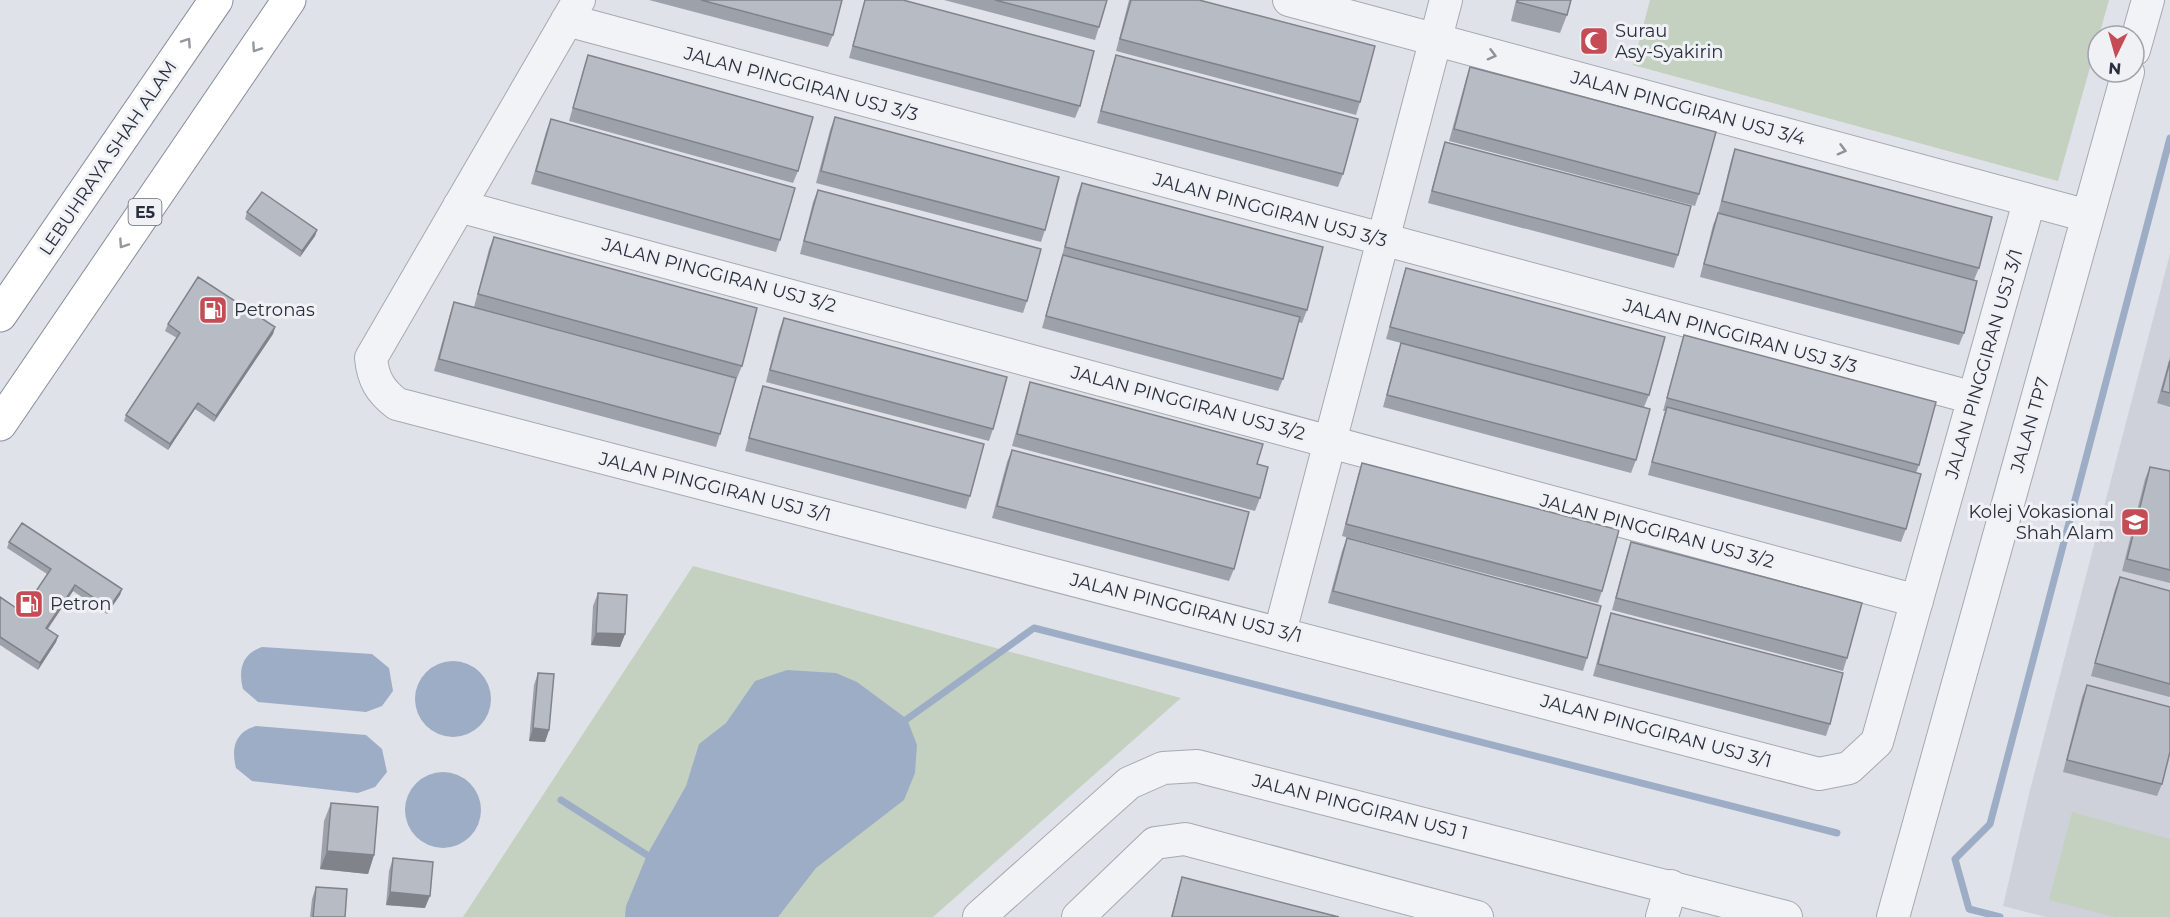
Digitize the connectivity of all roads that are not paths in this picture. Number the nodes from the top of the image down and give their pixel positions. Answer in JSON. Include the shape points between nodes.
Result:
{"nodes":[{"id":1,"x":216,"y":0,"type":"edge"},
{"id":2,"x":289,"y":0,"type":"edge"},
{"id":3,"x":1289,"y":0,"type":"edge"},
{"id":4,"x":1446,"y":0,"type":"edge"},
{"id":5,"x":2148,"y":0,"type":"edge"},
{"id":6,"x":573,"y":10,"type":"edge"},
{"id":7,"x":2141,"y":24,"type":"edge"},
{"id":8,"x":1436,"y":40,"type":"junction"},
{"id":9,"x":2125,"y":84,"type":"edge"},
{"id":10,"x":2029,"y":202,"type":"junction"},
{"id":11,"x":459,"y":206,"type":"junction"},
{"id":12,"x":2088,"y":216,"type":"junction"},
{"id":13,"x":1383,"y":240,"type":"junction"},
{"id":14,"x":0,"y":315,"type":"edge"},
{"id":15,"x":1974,"y":398,"type":"junction"},
{"id":16,"x":0,"y":424,"type":"edge"},
{"id":17,"x":1330,"y":442,"type":"junction"},
{"id":18,"x":1917,"y":601,"type":"junction"},
{"id":19,"x":1280,"y":632,"type":"junction"},
{"id":20,"x":1682,"y":898,"type":"edge"},
{"id":21,"x":979,"y":917,"type":"edge"},
{"id":22,"x":1078,"y":917,"type":"edge"},
{"id":23,"x":1477,"y":917,"type":"edge"},
{"id":24,"x":1662,"y":917,"type":"edge"},
{"id":25,"x":1786,"y":917,"type":"edge"},
{"id":26,"x":1893,"y":917,"type":"edge"}],
"edges":[{"from":14,"to":1,"type":"highway","name":"LEBUHRAYA SHAH ALAM","one_way":true},
{"from":2,"to":16,"type":"highway","number":"E5","one_way":true},
{"from":3,"to":8,"type":"street","name":"JALAN PINGGIRAN USJ 3/4"},
{"from":4,"to":8,"type":"street"},
{"from":5,"to":7,"type":"street"},
{"from":6,"to":11,"type":"street","name":"JALAN PINGGIRAN USJ 3/1"},
{"from":6,"to":13,"type":"street","name":"JALAN PINGGIRAN USJ 3/3"},
{"from":8,"to":10,"type":"street","name":"JALAN PINGGIRAN USJ 3/4","one_way":true},
{"from":8,"to":13,"type":"street"},
{"from":9,"to":12,"type":"street","name":"JALAN TP7"},
{"from":10,"to":12,"type":"street","name":"JALAN PINGGIRAN USJ 3/4"},
{"from":10,"to":15,"type":"street","name":"JALAN PINGGIRAN USJ 3/1"},
{"from":11,"to":17,"type":"street","name":"JALAN PINGGIRAN USJ 3/2"},
{"from":11,"to":19,"type":"street","name":"JALAN PINGGIRAN USJ 3/1","via":[[371,358],[376,382],[385,396],[397,404]]},
{"from":12,"to":26,"type":"street","name":"JALAN TP7"},
{"from":13,"to":15,"type":"street","name":"JALAN PINGGIRAN USJ 3/3"},
{"from":13,"to":17,"type":"street"},
{"from":15,"to":18,"type":"street","name":"JALAN PINGGIRAN USJ 3/1"},
{"from":17,"to":18,"type":"street","name":"JALAN PINGGIRAN USJ 3/2"},
{"from":17,"to":19,"type":"street"},
{"from":18,"to":19,"type":"street","name":"JALAN PINGGIRAN USJ 3/1","via":[[1877,742],[1849,768],[1819,774]]},
{"from":20,"to":21,"type":"street","name":"JALAN PINGGIRAN USJ 1","via":[[1197,766],[1163,768],[1129,783]]},
{"from":20,"to":24,"type":"street"},
{"from":20,"to":25,"type":"street","name":"JALAN PINGGIRAN USJ 1"},
{"from":22,"to":23,"type":"street","via":[[1155,843],[1185,839]]}]}
